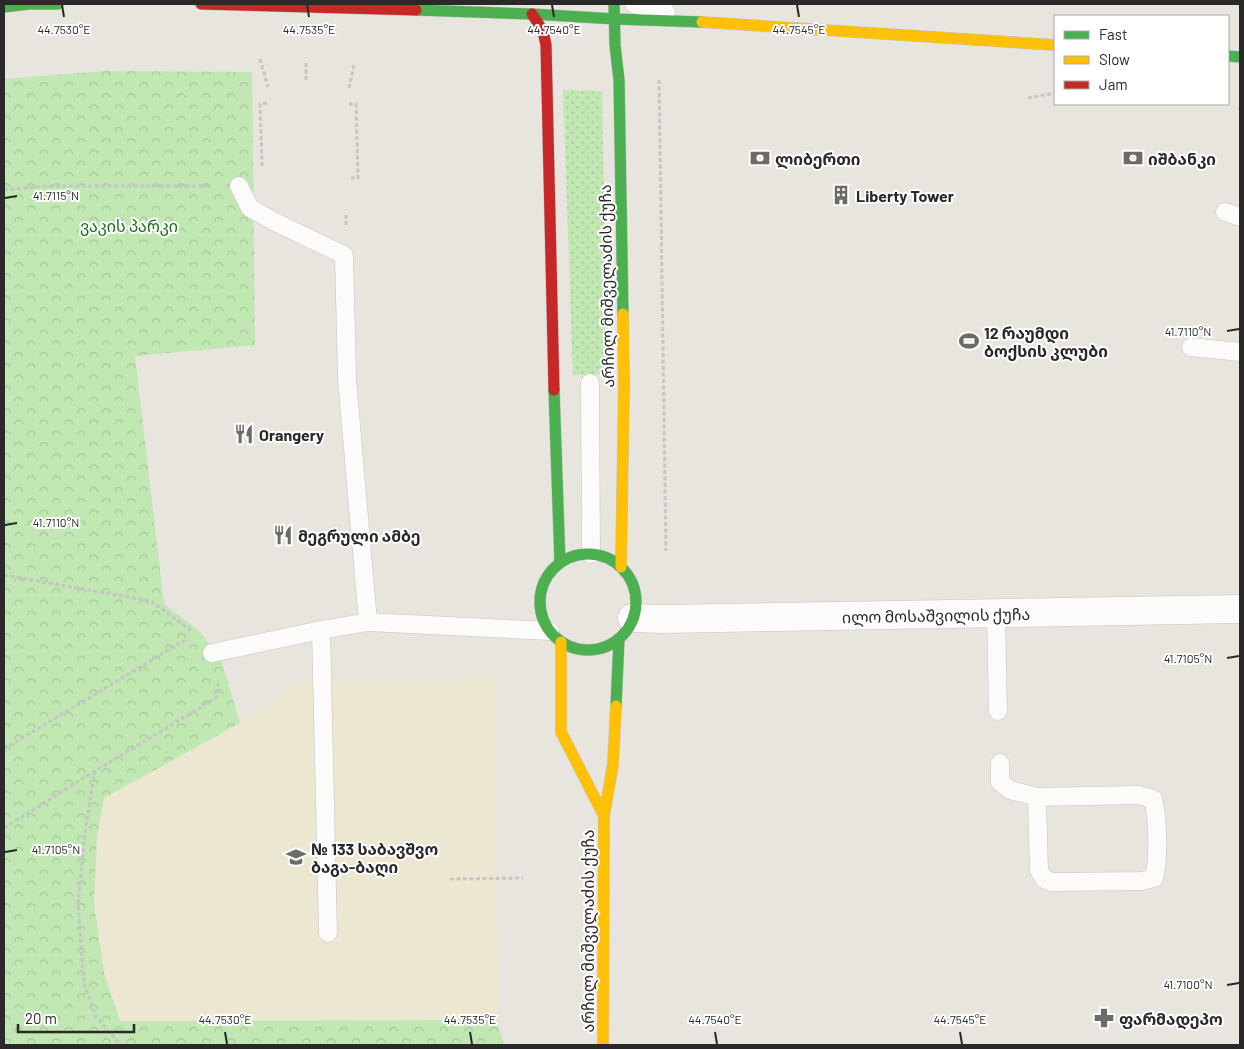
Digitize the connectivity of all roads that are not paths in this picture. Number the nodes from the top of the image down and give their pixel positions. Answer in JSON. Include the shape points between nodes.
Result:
{"nodes":[{"id":1,"x":58,"y":4,"type":"edge"},
{"id":2,"x":201,"y":4,"type":"edge"},
{"id":3,"x":614,"y":4,"type":"edge"},
{"id":4,"x":634,"y":4,"type":"edge"},
{"id":5,"x":4,"y":7,"type":"edge"},
{"id":6,"x":532,"y":14,"type":"junction"},
{"id":7,"x":614,"y":19,"type":"junction"},
{"id":8,"x":705,"y":22,"type":"junction"},
{"id":9,"x":1054,"y":45,"type":"edge"},
{"id":10,"x":239,"y":186,"type":"road end"},
{"id":11,"x":1191,"y":347,"type":"dead end"},
{"id":12,"x":1240,"y":352,"type":"edge"},
{"id":13,"x":590,"y":383,"type":"dead end"},
{"id":14,"x":591,"y":554,"type":"junction"},
{"id":15,"x":560,"y":563,"type":"junction"},
{"id":16,"x":621,"y":567,"type":"junction"},
{"id":17,"x":1240,"y":609,"type":"edge"},
{"id":18,"x":996,"y":614,"type":"junction"},
{"id":19,"x":368,"y":622,"type":"junction"},
{"id":20,"x":626,"y":628,"type":"junction"},
{"id":21,"x":321,"y":630,"type":"junction"},
{"id":22,"x":556,"y":637,"type":"junction"},
{"id":23,"x":212,"y":653,"type":"road end"},
{"id":24,"x":998,"y":711,"type":"dead end"},
{"id":25,"x":1000,"y":763,"type":"dead end"},
{"id":26,"x":1037,"y":797,"type":"junction"},
{"id":27,"x":604,"y":816,"type":"junction"},
{"id":28,"x":328,"y":932,"type":"dead end"},
{"id":29,"x":603,"y":1045,"type":"edge"}],
"edges":[{"from":1,"to":5,"type":"street"},
{"from":2,"to":6,"type":"street"},
{"from":3,"to":7,"type":"street","name":"არჩილ მიშველაძის ქუჩა"},
{"from":4,"to":8,"type":"lane"},
{"from":6,"to":7,"type":"street"},
{"from":6,"to":15,"type":"street","via":[[543,31],[546,45]]},
{"from":7,"to":8,"type":"street"},
{"from":7,"to":16,"type":"street","name":"არჩილ მიშველაძის ქუჩა","via":[[619,90],[624,386]]},
{"from":8,"to":9,"type":"street"},
{"from":10,"to":19,"type":"lane","via":[[250,208],[344,255],[347,379]]},
{"from":11,"to":12,"type":"lane"},
{"from":13,"to":14,"type":"lane"},
{"from":14,"to":15,"type":"street","via":[[575,556]]},
{"from":14,"to":16,"type":"street","via":[[607,558]]},
{"from":15,"to":22,"type":"street","via":[[549,574],[542,588],[540,603],[543,618]]},
{"from":16,"to":20,"type":"street","via":[[631,580],[636,595],[635,611]]},
{"from":17,"to":18,"type":"street","name":"ილო მოსაშვილის ქუჩა"},
{"from":18,"to":20,"type":"street","name":"ილო მოსაშვილის ქუჩა","via":[[662,620]]},
{"from":18,"to":24,"type":"lane"},
{"from":19,"to":21,"type":"lane"},
{"from":19,"to":22,"type":"lane"},
{"from":20,"to":22,"type":"street","via":[[606,647],[590,650],[576,648]]},
{"from":20,"to":27,"type":"street","name":"არჩილ მიშველაძის ქუჩა","via":[[614,764]]},
{"from":21,"to":23,"type":"lane"},
{"from":21,"to":28,"type":"lane"},
{"from":22,"to":27,"type":"street","name":"არჩილ მიშველაძის ქუჩა","via":[[561,732]]},
{"from":25,"to":26,"type":"lane","via":[[1000,782],[1010,790]]},
{"from":26,"to":26,"type":"lane","via":[[1138,795],[1152,799],[1156,811],[1157,867],[1154,878],[1142,881],[1052,882],[1044,879],[1039,870]]},
{"from":27,"to":29,"type":"street","name":"არჩილ მიშველაძის ქუჩა"}]}
